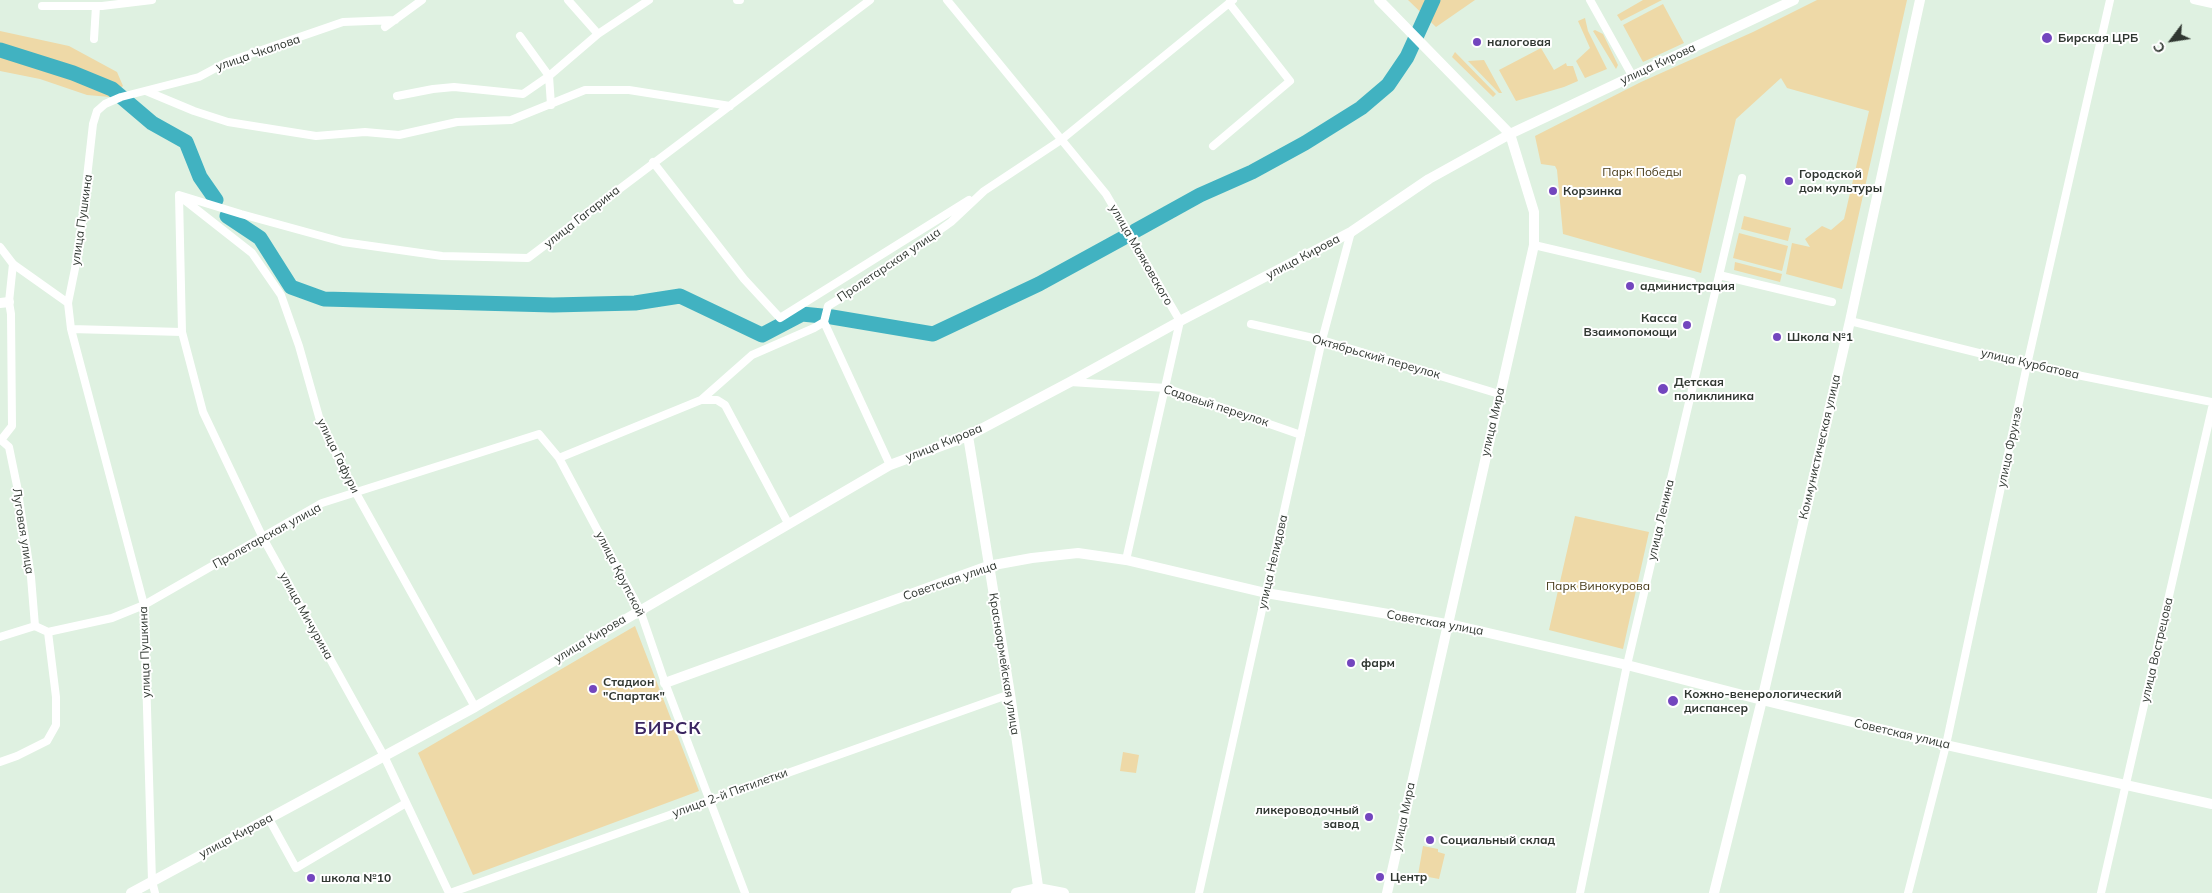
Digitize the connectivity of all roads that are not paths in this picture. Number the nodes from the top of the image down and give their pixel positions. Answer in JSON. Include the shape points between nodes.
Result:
{"nodes":[{"id":1,"x":152,"y":0,"type":"edge"},
{"id":2,"x":422,"y":0,"type":"edge"},
{"id":3,"x":568,"y":0,"type":"edge"},
{"id":4,"x":870,"y":0,"type":"edge"},
{"id":5,"x":947,"y":0,"type":"edge"},
{"id":6,"x":1379,"y":0,"type":"edge"},
{"id":7,"x":1590,"y":0,"type":"edge"},
{"id":8,"x":1794,"y":0,"type":"edge"},
{"id":9,"x":1920,"y":0,"type":"edge"},
{"id":10,"x":2110,"y":0,"type":"edge"},
{"id":11,"x":2194,"y":0,"type":"edge"},
{"id":12,"x":644,"y":2,"type":"edge"},
{"id":13,"x":1231,"y":2,"type":"edge"},
{"id":14,"x":2212,"y":4,"type":"edge"},
{"id":15,"x":42,"y":6,"type":"dead end"},
{"id":16,"x":96,"y":6,"type":"junction"},
{"id":17,"x":395,"y":20,"type":"junction"},
{"id":18,"x":385,"y":27,"type":"dead end"},
{"id":19,"x":598,"y":34,"type":"junction"},
{"id":20,"x":520,"y":36,"type":"dead end"},
{"id":21,"x":94,"y":39,"type":"dead end"},
{"id":22,"x":549,"y":76,"type":"junction"},
{"id":23,"x":1633,"y":76,"type":"junction"},
{"id":24,"x":146,"y":90,"type":"junction"},
{"id":25,"x":397,"y":96,"type":"dead end"},
{"id":26,"x":551,"y":105,"type":"junction"},
{"id":27,"x":730,"y":106,"type":"junction"},
{"id":28,"x":97,"y":111,"type":"joint"},
{"id":29,"x":1510,"y":134,"type":"junction"},
{"id":30,"x":1061,"y":140,"type":"junction"},
{"id":31,"x":1213,"y":146,"type":"dead end"},
{"id":32,"x":653,"y":162,"type":"junction"},
{"id":33,"x":1742,"y":178,"type":"dead end"},
{"id":34,"x":984,"y":191,"type":"junction"},
{"id":35,"x":179,"y":195,"type":"junction"},
{"id":36,"x":1351,"y":232,"type":"junction"},
{"id":37,"x":1534,"y":245,"type":"junction"},
{"id":38,"x":0,"y":247,"type":"edge"},
{"id":39,"x":13,"y":264,"type":"junction"},
{"id":40,"x":1719,"y":275,"type":"junction"},
{"id":41,"x":1692,"y":282,"type":"dead end"},
{"id":42,"x":1832,"y":302,"type":"dead end"},
{"id":43,"x":4,"y":303,"type":"edge"},
{"id":44,"x":68,"y":304,"type":"junction"},
{"id":45,"x":824,"y":321,"type":"junction"},
{"id":46,"x":1180,"y":321,"type":"junction"},
{"id":47,"x":1850,"y":321,"type":"junction"},
{"id":48,"x":1251,"y":324,"type":"dead end"},
{"id":49,"x":72,"y":329,"type":"junction"},
{"id":50,"x":182,"y":332,"type":"junction"},
{"id":51,"x":1322,"y":340,"type":"junction"},
{"id":52,"x":2027,"y":365,"type":"junction"},
{"id":53,"x":1070,"y":382,"type":"junction"},
{"id":54,"x":1166,"y":388,"type":"junction"},
{"id":55,"x":1499,"y":394,"type":"junction"},
{"id":56,"x":701,"y":400,"type":"junction"},
{"id":57,"x":2212,"y":402,"type":"edge"},
{"id":58,"x":2212,"y":408,"type":"edge"},
{"id":59,"x":539,"y":434,"type":"joint"},
{"id":60,"x":1301,"y":435,"type":"junction"},
{"id":61,"x":968,"y":436,"type":"junction"},
{"id":62,"x":1,"y":440,"type":"edge"},
{"id":63,"x":560,"y":458,"type":"junction"},
{"id":64,"x":890,"y":465,"type":"junction"},
{"id":65,"x":356,"y":493,"type":"junction"},
{"id":66,"x":788,"y":523,"type":"junction"},
{"id":67,"x":263,"y":538,"type":"junction"},
{"id":68,"x":1126,"y":560,"type":"junction"},
{"id":69,"x":988,"y":566,"type":"junction"},
{"id":70,"x":1266,"y":593,"type":"junction"},
{"id":71,"x":144,"y":605,"type":"junction"},
{"id":72,"x":640,"y":610,"type":"junction"},
{"id":73,"x":1446,"y":625,"type":"junction"},
{"id":74,"x":35,"y":626,"type":"junction"},
{"id":75,"x":48,"y":632,"type":"junction"},
{"id":76,"x":0,"y":637,"type":"edge"},
{"id":77,"x":1627,"y":665,"type":"junction"},
{"id":78,"x":665,"y":683,"type":"junction"},
{"id":79,"x":1010,"y":694,"type":"junction"},
{"id":80,"x":1762,"y":700,"type":"junction"},
{"id":81,"x":475,"y":707,"type":"junction"},
{"id":82,"x":1946,"y":745,"type":"junction"},
{"id":83,"x":384,"y":756,"type":"junction"},
{"id":84,"x":0,"y":762,"type":"edge"},
{"id":85,"x":2126,"y":786,"type":"junction"},
{"id":86,"x":711,"y":800,"type":"junction"},
{"id":87,"x":406,"y":803,"type":"junction"},
{"id":88,"x":2212,"y":804,"type":"edge"},
{"id":89,"x":269,"y":819,"type":"junction"},
{"id":90,"x":152,"y":882,"type":"junction"},
{"id":91,"x":1038,"y":890,"type":"edge"},
{"id":92,"x":131,"y":893,"type":"edge"},
{"id":93,"x":155,"y":893,"type":"edge"},
{"id":94,"x":450,"y":893,"type":"edge"},
{"id":95,"x":745,"y":893,"type":"edge"},
{"id":96,"x":1016,"y":893,"type":"edge"},
{"id":97,"x":1064,"y":893,"type":"edge"},
{"id":98,"x":1200,"y":893,"type":"edge"},
{"id":99,"x":1387,"y":893,"type":"edge"},
{"id":100,"x":1580,"y":893,"type":"edge"},
{"id":101,"x":1714,"y":893,"type":"edge"},
{"id":102,"x":1908,"y":893,"type":"edge"},
{"id":103,"x":2101,"y":893,"type":"edge"}],
"edges":[{"from":1,"to":16,"type":"street"},
{"from":2,"to":17,"type":"street"},
{"from":3,"to":19,"type":"street"},
{"from":4,"to":27,"type":"street","name":"улица Гагарина"},
{"from":5,"to":30,"type":"street","name":"улица Маяковского"},
{"from":6,"to":29,"type":"street","name":"улица Мира"},
{"from":7,"to":23,"type":"street"},
{"from":8,"to":23,"type":"street","name":"улица Кирова"},
{"from":9,"to":47,"type":"street","name":"Коммунистическая улица"},
{"from":10,"to":52,"type":"street","name":"улица Фрунзе"},
{"from":11,"to":14,"type":"street"},
{"from":12,"to":19,"type":"street"},
{"from":13,"to":30,"type":"street","name":"Пролетарская улица"},
{"from":13,"to":31,"type":"street","via":[[1290,81]]},
{"from":15,"to":16,"type":"street"},
{"from":16,"to":21,"type":"street"},
{"from":17,"to":18,"type":"street"},
{"from":17,"to":24,"type":"street","name":"улица Чкалова","via":[[344,22],[227,62],[199,77]]},
{"from":19,"to":22,"type":"street"},
{"from":20,"to":22,"type":"street"},
{"from":22,"to":25,"type":"street","via":[[523,94],[454,87]]},
{"from":22,"to":26,"type":"street"},
{"from":23,"to":29,"type":"street","name":"улица Кирова"},
{"from":24,"to":26,"type":"street","via":[[228,122],[316,136],[365,132],[399,135],[457,122],[511,120]]},
{"from":24,"to":28,"type":"street","name":"улица Чкалова","via":[[108,102]]},
{"from":26,"to":27,"type":"street","via":[[585,90],[629,90]]},
{"from":27,"to":32,"type":"street","name":"улица Гагарина"},
{"from":28,"to":44,"type":"street","name":"улица Пушкина","via":[[79,249]]},
{"from":29,"to":36,"type":"street","name":"улица Кирова","via":[[1429,180]]},
{"from":29,"to":37,"type":"street","name":"улица Мира","via":[[1534,212]]},
{"from":30,"to":34,"type":"street","name":"Пролетарская улица"},
{"from":30,"to":46,"type":"street","name":"улица Маяковского","via":[[1106,194]]},
{"from":32,"to":34,"type":"street","name":"Пролетарская улица","via":[[744,279],[780,318]]},
{"from":32,"to":35,"type":"street","name":"улица Гагарина","via":[[528,258],[442,256],[343,242]]},
{"from":33,"to":40,"type":"street","name":"улица Ленина"},
{"from":34,"to":45,"type":"street","name":"Пролетарская улица","via":[[952,222],[828,306]]},
{"from":35,"to":50,"type":"street","name":"улица Мичурина"},
{"from":35,"to":65,"type":"street","name":"улица Гафури","via":[[252,253],[281,295],[321,424]]},
{"from":36,"to":46,"type":"street","name":"улица Кирова"},
{"from":36,"to":51,"type":"street","name":"улица Нелидова"},
{"from":37,"to":41,"type":"street"},
{"from":37,"to":55,"type":"street","name":"улица Мира"},
{"from":38,"to":39,"type":"street"},
{"from":39,"to":43,"type":"street","name":"Луговая улица"},
{"from":39,"to":44,"type":"street"},
{"from":40,"to":42,"type":"street"},
{"from":40,"to":77,"type":"street","name":"улица Ленина"},
{"from":43,"to":62,"type":"street","name":"Луговая улица","via":[[12,327],[12,426]]},
{"from":44,"to":49,"type":"street","name":"улица Пушкина"},
{"from":45,"to":56,"type":"street","via":[[752,355]]},
{"from":45,"to":64,"type":"street"},
{"from":46,"to":53,"type":"street","name":"улица Кирова"},
{"from":46,"to":54,"type":"street"},
{"from":47,"to":52,"type":"street","name":"улица Курбатова"},
{"from":47,"to":80,"type":"street","name":"Коммунистическая улица"},
{"from":48,"to":51,"type":"street","name":"Октябрьский переулок"},
{"from":49,"to":50,"type":"street"},
{"from":49,"to":71,"type":"street","name":"улица Пушкина"},
{"from":50,"to":67,"type":"street","name":"улица Мичурина","via":[[202,412]]},
{"from":51,"to":55,"type":"street","name":"Октябрьский переулок"},
{"from":51,"to":60,"type":"street","name":"улица Нелидова"},
{"from":52,"to":57,"type":"street","name":"улица Курбатова"},
{"from":52,"to":82,"type":"street","name":"улица Фрунзе"},
{"from":53,"to":54,"type":"street","name":"Садовый переулок"},
{"from":53,"to":61,"type":"street","name":"улица Кирова"},
{"from":54,"to":60,"type":"street","name":"Садовый переулок"},
{"from":54,"to":68,"type":"street"},
{"from":55,"to":73,"type":"street","name":"улица Мира"},
{"from":56,"to":63,"type":"street"},
{"from":56,"to":66,"type":"street","via":[[717,400],[726,405]]},
{"from":58,"to":85,"type":"street","name":"улица Вострецова"},
{"from":59,"to":63,"type":"street","name":"улица Крупской"},
{"from":59,"to":65,"type":"street","name":"Пролетарская улица"},
{"from":60,"to":70,"type":"street","name":"улица Нелидова"},
{"from":61,"to":64,"type":"street","name":"улица Кирова"},
{"from":61,"to":69,"type":"street","name":"Красноармейская улица"},
{"from":62,"to":74,"type":"street","name":"Луговая улица","via":[[9,447],[17,486]]},
{"from":63,"to":72,"type":"street","name":"улица Крупской"},
{"from":64,"to":66,"type":"street","name":"улица Кирова"},
{"from":65,"to":67,"type":"street","name":"Пролетарская улица","via":[[322,504]]},
{"from":65,"to":81,"type":"street","name":"улица Гафури"},
{"from":66,"to":72,"type":"street","name":"улица Кирова"},
{"from":67,"to":71,"type":"street","name":"Пролетарская улица"},
{"from":67,"to":83,"type":"street","name":"улица Мичурина"},
{"from":68,"to":69,"type":"street","name":"Советская улица","via":[[1078,553]]},
{"from":68,"to":70,"type":"street","name":"Советская улица"},
{"from":69,"to":78,"type":"street","name":"Советская улица"},
{"from":69,"to":79,"type":"street","name":"Красноармейская улица"},
{"from":70,"to":73,"type":"street","name":"Советская улица"},
{"from":70,"to":98,"type":"street","name":"улица Нелидова"},
{"from":71,"to":75,"type":"street","name":"Пролетарская улица","via":[[112,618]]},
{"from":71,"to":90,"type":"street","name":"улица Пушкина"},
{"from":72,"to":78,"type":"street","name":"улица Крупской"},
{"from":72,"to":81,"type":"street","name":"улица Кирова"},
{"from":73,"to":77,"type":"street","name":"Советская улица"},
{"from":73,"to":99,"type":"street","name":"улица Мира"},
{"from":74,"to":75,"type":"street"},
{"from":74,"to":76,"type":"street"},
{"from":75,"to":84,"type":"street","via":[[56,725],[47,741]]},
{"from":77,"to":80,"type":"street","name":"Советская улица"},
{"from":77,"to":100,"type":"street","name":"улица Ленина"},
{"from":78,"to":86,"type":"street","name":"улица Крупской"},
{"from":79,"to":86,"type":"street","name":"улица 2-й Пятилетки"},
{"from":79,"to":91,"type":"street","name":"Красноармейская улица"},
{"from":80,"to":82,"type":"street","name":"Советская улица"},
{"from":80,"to":101,"type":"street","name":"Коммунистическая улица"},
{"from":81,"to":83,"type":"street","name":"улица Кирова"},
{"from":82,"to":85,"type":"street","name":"Советская улица"},
{"from":82,"to":102,"type":"street","name":"улица Фрунзе"},
{"from":83,"to":87,"type":"street","name":"улица Мичурина"},
{"from":83,"to":89,"type":"street","name":"улица Кирова"},
{"from":85,"to":88,"type":"street","name":"Советская улица"},
{"from":85,"to":103,"type":"street","name":"улица Вострецова"},
{"from":86,"to":94,"type":"street","name":"улица 2-й Пятилетки"},
{"from":86,"to":95,"type":"street","name":"улица Крупской"},
{"from":87,"to":89,"type":"street","via":[[296,868]]},
{"from":87,"to":94,"type":"street","name":"улица Мичурина"},
{"from":89,"to":90,"type":"street","name":"улица Кирова"},
{"from":90,"to":92,"type":"street","name":"улица Кирова"},
{"from":90,"to":93,"type":"street","name":"улица Пушкина"},
{"from":91,"to":96,"type":"street"},
{"from":91,"to":97,"type":"street"}]}
